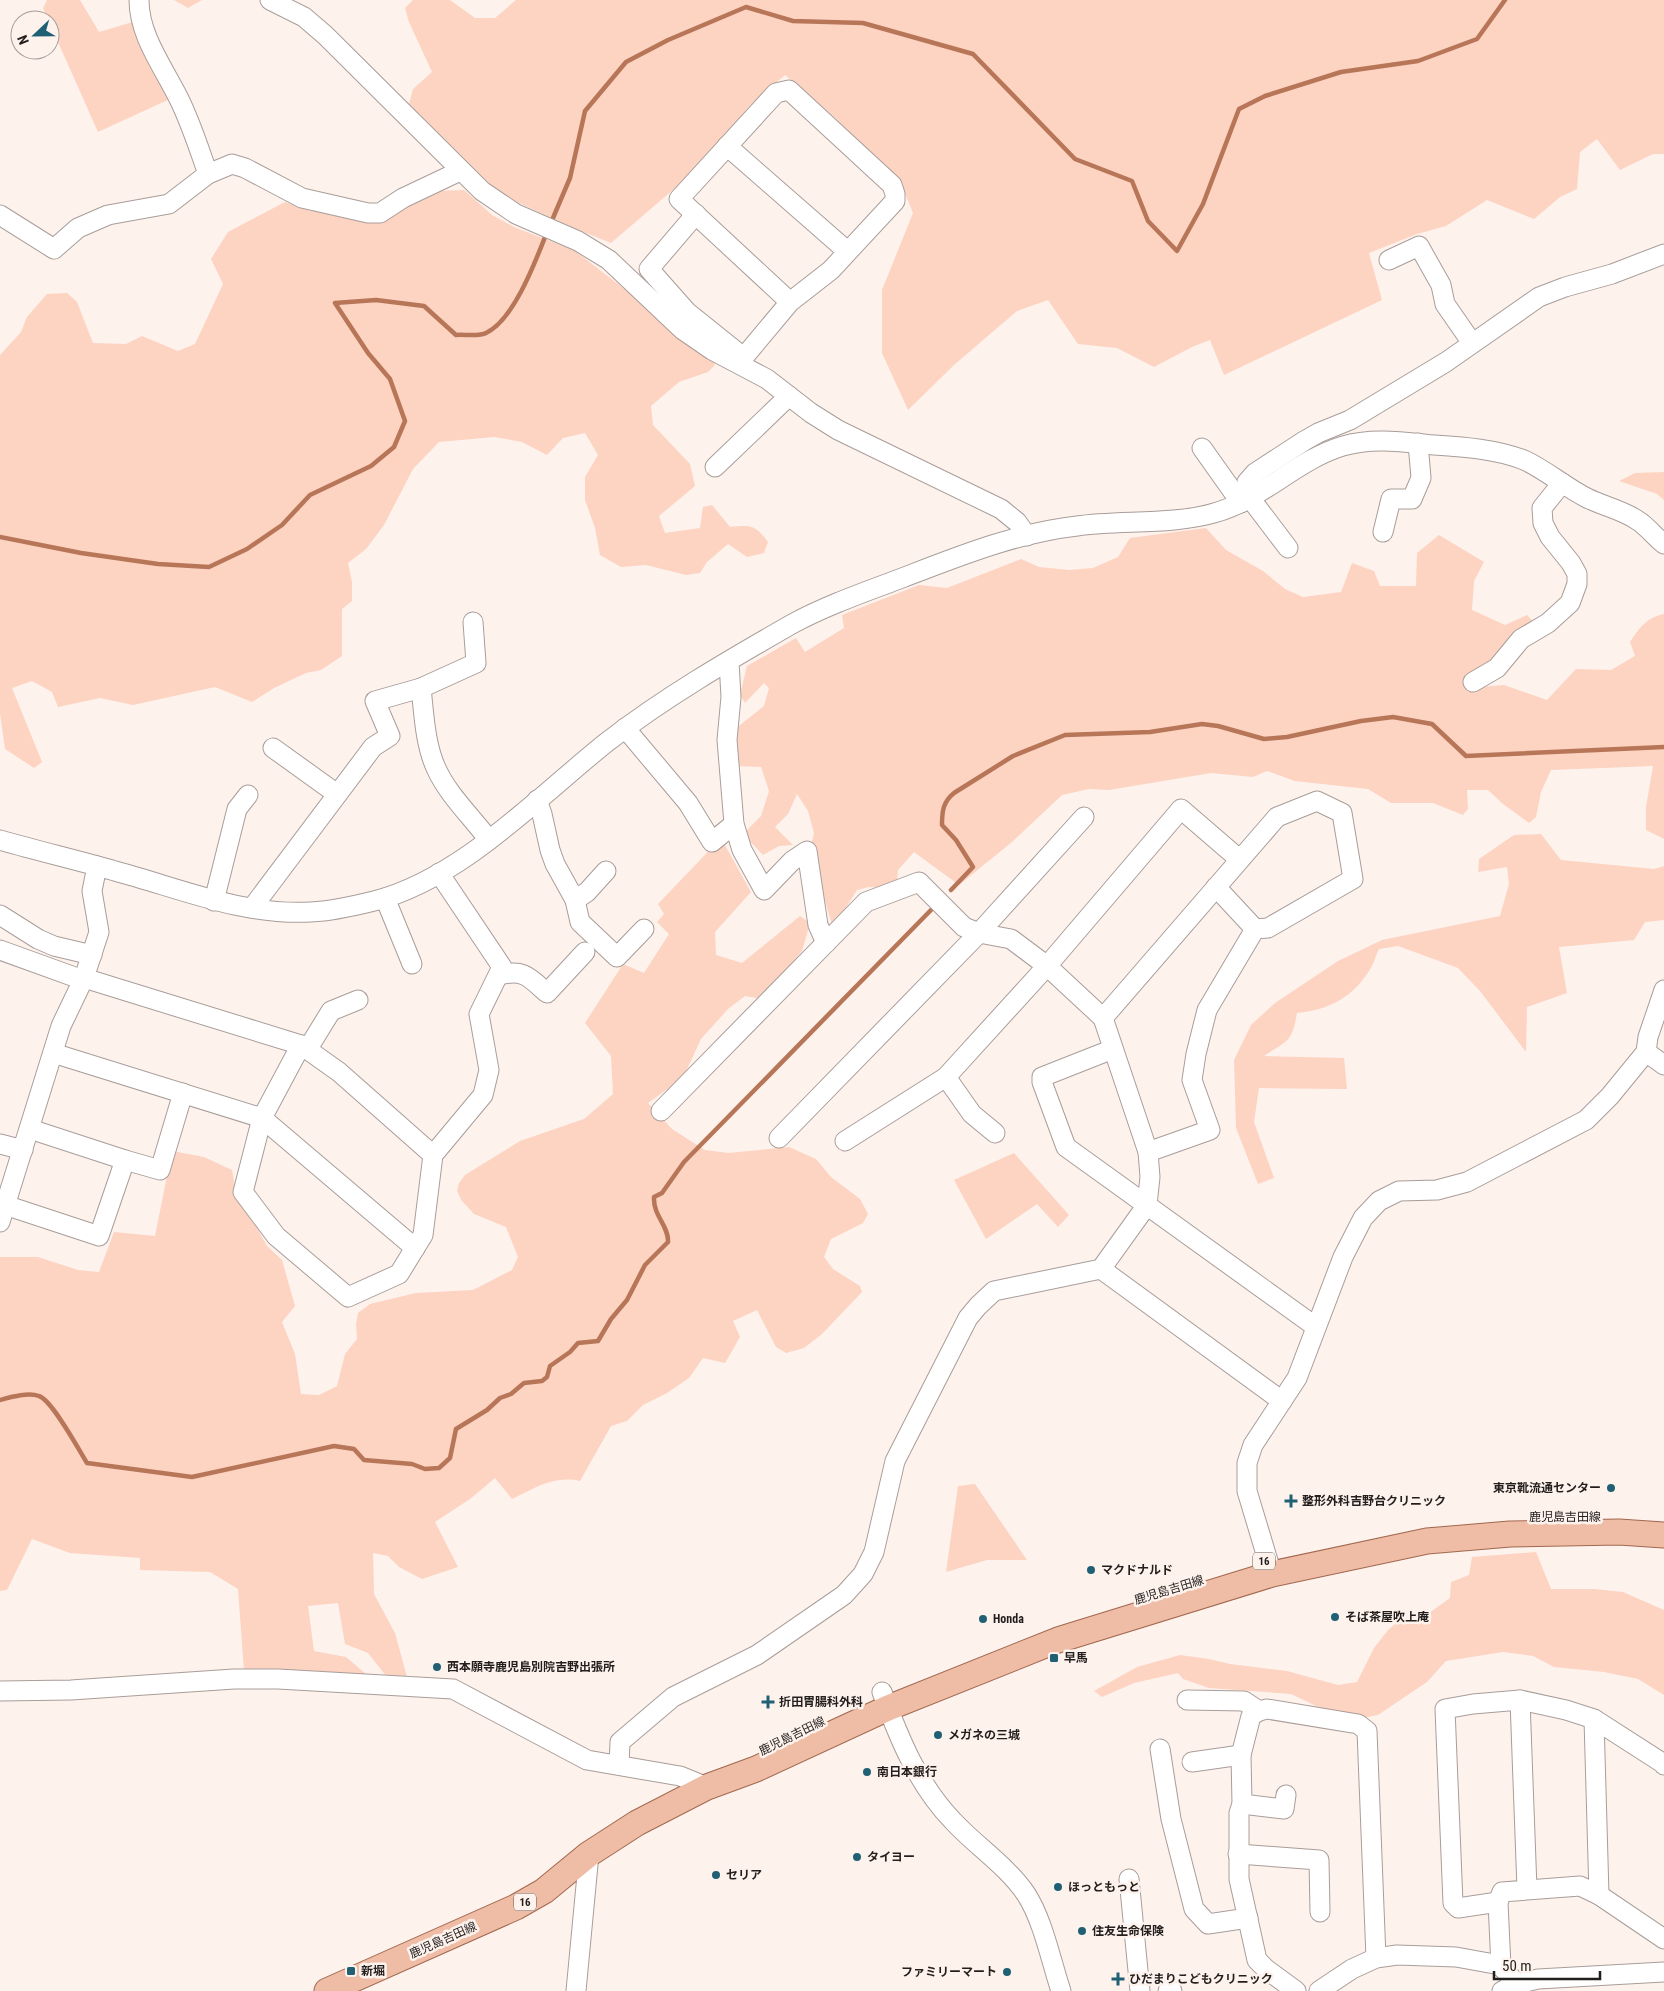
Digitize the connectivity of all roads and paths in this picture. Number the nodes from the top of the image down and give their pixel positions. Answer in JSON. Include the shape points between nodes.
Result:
{"nodes":[{"id":1,"x":139,"y":0,"type":"edge"},
{"id":2,"x":270,"y":0,"type":"edge"},
{"id":3,"x":727,"y":146,"type":"junction"},
{"id":4,"x":460,"y":171,"type":"junction"},
{"id":5,"x":208,"y":174,"type":"junction"},
{"id":6,"x":696,"y":214,"type":"junction"},
{"id":7,"x":0,"y":215,"type":"edge"},
{"id":8,"x":847,"y":251,"type":"junction"},
{"id":9,"x":1664,"y":254,"type":"edge"},
{"id":10,"x":1389,"y":260,"type":"dead end"},
{"id":11,"x":790,"y":302,"type":"junction"},
{"id":12,"x":1472,"y":344,"type":"junction"},
{"id":13,"x":741,"y":360,"type":"junction"},
{"id":14,"x":789,"y":396,"type":"junction"},
{"id":15,"x":1418,"y":443,"type":"junction"},
{"id":16,"x":1202,"y":448,"type":"dead end"},
{"id":17,"x":715,"y":467,"type":"dead end"},
{"id":18,"x":1562,"y":483,"type":"junction"},
{"id":19,"x":1246,"y":501,"type":"junction"},
{"id":20,"x":1383,"y":532,"type":"dead end"},
{"id":21,"x":1027,"y":536,"type":"junction"},
{"id":22,"x":1664,"y":544,"type":"edge"},
{"id":23,"x":1288,"y":548,"type":"dead end"},
{"id":24,"x":473,"y":622,"type":"dead end"},
{"id":25,"x":729,"y":662,"type":"junction"},
{"id":26,"x":1473,"y":682,"type":"dead end"},
{"id":27,"x":420,"y":688,"type":"junction"},
{"id":28,"x":625,"y":728,"type":"junction"},
{"id":29,"x":273,"y":748,"type":"dead end"},
{"id":30,"x":337,"y":794,"type":"junction"},
{"id":31,"x":248,"y":795,"type":"dead end"},
{"id":32,"x":536,"y":800,"type":"junction"},
{"id":33,"x":1084,"y":817,"type":"dead end"},
{"id":34,"x":734,"y":824,"type":"junction"},
{"id":35,"x":0,"y":840,"type":"edge"},
{"id":36,"x":489,"y":840,"type":"junction"},
{"id":37,"x":1239,"y":859,"type":"junction"},
{"id":38,"x":97,"y":866,"type":"junction"},
{"id":39,"x":606,"y":871,"type":"dead end"},
{"id":40,"x":439,"y":874,"type":"junction"},
{"id":41,"x":1216,"y":888,"type":"junction"},
{"id":42,"x":385,"y":898,"type":"junction"},
{"id":43,"x":576,"y":900,"type":"junction"},
{"id":44,"x":214,"y":901,"type":"junction"},
{"id":45,"x":252,"y":908,"type":"junction"},
{"id":46,"x":0,"y":914,"type":"edge"},
{"id":47,"x":644,"y":929,"type":"dead end"},
{"id":48,"x":1255,"y":929,"type":"junction"},
{"id":49,"x":979,"y":933,"type":"junction"},
{"id":50,"x":826,"y":943,"type":"junction"},
{"id":51,"x":0,"y":950,"type":"edge"},
{"id":52,"x":585,"y":952,"type":"dead end"},
{"id":53,"x":92,"y":955,"type":"junction"},
{"id":54,"x":412,"y":964,"type":"dead end"},
{"id":55,"x":1047,"y":966,"type":"junction"},
{"id":56,"x":499,"y":975,"type":"junction"},
{"id":57,"x":84,"y":979,"type":"junction"},
{"id":58,"x":1664,"y":990,"type":"edge"},
{"id":59,"x":358,"y":1000,"type":"dead end"},
{"id":60,"x":1102,"y":1018,"type":"junction"},
{"id":61,"x":304,"y":1047,"type":"junction"},
{"id":62,"x":1113,"y":1049,"type":"junction"},
{"id":63,"x":1646,"y":1052,"type":"junction"},
{"id":64,"x":53,"y":1053,"type":"junction"},
{"id":65,"x":1664,"y":1065,"type":"edge"},
{"id":66,"x":946,"y":1077,"type":"junction"},
{"id":67,"x":183,"y":1092,"type":"junction"},
{"id":68,"x":661,"y":1111,"type":"dead end"},
{"id":69,"x":262,"y":1118,"type":"junction"},
{"id":70,"x":30,"y":1129,"type":"junction"},
{"id":71,"x":996,"y":1133,"type":"dead end"},
{"id":72,"x":779,"y":1138,"type":"dead end"},
{"id":73,"x":845,"y":1141,"type":"dead end"},
{"id":74,"x":0,"y":1144,"type":"edge"},
{"id":75,"x":23,"y":1150,"type":"junction"},
{"id":76,"x":1148,"y":1152,"type":"junction"},
{"id":77,"x":434,"y":1155,"type":"junction"},
{"id":78,"x":125,"y":1160,"type":"junction"},
{"id":79,"x":1147,"y":1205,"type":"junction"},
{"id":80,"x":2,"y":1211,"type":"edge"},
{"id":81,"x":416,"y":1248,"type":"junction"},
{"id":82,"x":1101,"y":1269,"type":"junction"},
{"id":83,"x":1316,"y":1327,"type":"junction"},
{"id":84,"x":1282,"y":1401,"type":"junction"},
{"id":85,"x":1664,"y":1519,"type":"edge"},
{"id":86,"x":1664,"y":1535,"type":"edge"},
{"id":87,"x":1270,"y":1567,"type":"junction"},
{"id":88,"x":0,"y":1691,"type":"edge"},
{"id":89,"x":885,"y":1700,"type":"junction"},
{"id":90,"x":1187,"y":1700,"type":"dead end"},
{"id":91,"x":1520,"y":1700,"type":"junction"},
{"id":92,"x":1259,"y":1711,"type":"junction"},
{"id":93,"x":1594,"y":1718,"type":"junction"},
{"id":94,"x":1160,"y":1749,"type":"dead end"},
{"id":95,"x":1241,"y":1755,"type":"junction"},
{"id":96,"x":1192,"y":1762,"type":"dead end"},
{"id":97,"x":619,"y":1765,"type":"junction"},
{"id":98,"x":1664,"y":1766,"type":"edge"},
{"id":99,"x":707,"y":1787,"type":"junction"},
{"id":100,"x":1286,"y":1795,"type":"dead end"},
{"id":101,"x":1242,"y":1804,"type":"junction"},
{"id":102,"x":590,"y":1854,"type":"junction"},
{"id":103,"x":1238,"y":1854,"type":"junction"},
{"id":104,"x":1129,"y":1879,"type":"dead end"},
{"id":105,"x":1527,"y":1889,"type":"junction"},
{"id":106,"x":1599,"y":1896,"type":"junction"},
{"id":107,"x":1498,"y":1902,"type":"junction"},
{"id":108,"x":1320,"y":1912,"type":"dead end"},
{"id":109,"x":1248,"y":1918,"type":"junction"},
{"id":110,"x":1664,"y":1939,"type":"edge"},
{"id":111,"x":1376,"y":1958,"type":"junction"},
{"id":112,"x":1501,"y":1967,"type":"junction"},
{"id":113,"x":1664,"y":1972,"type":"edge"},
{"id":114,"x":1509,"y":1987,"type":"edge"},
{"id":115,"x":327,"y":1991,"type":"edge"},
{"id":116,"x":576,"y":1991,"type":"edge"},
{"id":117,"x":1061,"y":1991,"type":"edge"},
{"id":118,"x":1140,"y":1991,"type":"edge"},
{"id":119,"x":1168,"y":1991,"type":"edge"},
{"id":120,"x":1172,"y":1991,"type":"edge"},
{"id":121,"x":1296,"y":1991,"type":"edge"},
{"id":122,"x":1319,"y":1991,"type":"edge"}],
"edges":[{"from":1,"to":5,"type":"street","via":[[148,42],[180,100]]},
{"from":2,"to":4,"type":"street","via":[[304,17],[325,35]]},
{"from":3,"to":6,"type":"street","via":[[680,199]]},
{"from":3,"to":8,"type":"street"},
{"from":3,"to":8,"type":"street","via":[[776,93],[789,90],[892,185],[896,194],[895,201]]},
{"from":4,"to":5,"type":"street","via":[[380,212],[368,213],[302,198],[246,168],[232,164]]},
{"from":4,"to":13,"type":"street","via":[[516,214],[578,241],[608,260],[683,330],[712,350]]},
{"from":5,"to":7,"type":"street","via":[[169,204],[108,215],[78,228],[54,249]]},
{"from":6,"to":11,"type":"street"},
{"from":6,"to":13,"type":"street","via":[[649,269],[687,312]]},
{"from":8,"to":11,"type":"street","via":[[830,270]]},
{"from":9,"to":12,"type":"street","via":[[1539,297]]},
{"from":10,"to":12,"type":"street","via":[[1419,246],[1441,285],[1445,304]]},
{"from":11,"to":13,"type":"street"},
{"from":12,"to":19,"type":"street","via":[[1350,420],[1318,433],[1255,473],[1247,482]]},
{"from":13,"to":14,"type":"street"},
{"from":14,"to":17,"type":"street"},
{"from":14,"to":21,"type":"street","via":[[838,430],[1001,509]]},
{"from":15,"to":18,"type":"street","via":[[1505,453],[1530,463]]},
{"from":15,"to":19,"type":"street","via":[[1360,442],[1339,447],[1310,459]]},
{"from":15,"to":20,"type":"street","via":[[1421,478],[1412,499],[1391,499]]},
{"from":16,"to":19,"type":"street"},
{"from":18,"to":22,"type":"street","via":[[1639,521]]},
{"from":18,"to":26,"type":"street","via":[[1542,508],[1543,523],[1550,537],[1577,574],[1570,604],[1548,623],[1520,639],[1498,668]]},
{"from":19,"to":21,"type":"street","via":[[1192,518],[1077,526]]},
{"from":19,"to":23,"type":"street"},
{"from":21,"to":25,"type":"street","via":[[973,551],[833,604]]},
{"from":24,"to":27,"type":"street","via":[[476,663]]},
{"from":25,"to":28,"type":"street"},
{"from":25,"to":34,"type":"street","via":[[731,697],[727,740]]},
{"from":27,"to":30,"type":"street","via":[[375,701],[390,736],[373,747]]},
{"from":27,"to":36,"type":"street","via":[[435,767],[449,791]]},
{"from":28,"to":32,"type":"street"},
{"from":28,"to":34,"type":"street","via":[[688,803],[712,842]]},
{"from":29,"to":30,"type":"street"},
{"from":30,"to":45,"type":"street"},
{"from":31,"to":44,"type":"street","via":[[237,809]]},
{"from":32,"to":36,"type":"street"},
{"from":32,"to":43,"type":"street","via":[[555,864]]},
{"from":33,"to":49,"type":"street"},
{"from":34,"to":50,"type":"street","via":[[742,850],[764,890],[792,861],[807,851],[818,925]]},
{"from":35,"to":38,"type":"street"},
{"from":36,"to":40,"type":"street"},
{"from":37,"to":41,"type":"street"},
{"from":37,"to":48,"type":"street","via":[[1277,817],[1317,801],[1342,813],[1353,879],[1268,928]]},
{"from":37,"to":55,"type":"street","via":[[1181,809]]},
{"from":38,"to":44,"type":"street"},
{"from":38,"to":53,"type":"street","via":[[92,891],[99,932]]},
{"from":39,"to":43,"type":"street"},
{"from":40,"to":42,"type":"street"},
{"from":40,"to":56,"type":"street","via":[[502,967]]},
{"from":41,"to":48,"type":"street"},
{"from":41,"to":60,"type":"street"},
{"from":42,"to":45,"type":"street","via":[[311,912]]},
{"from":42,"to":54,"type":"street"},
{"from":43,"to":47,"type":"street","via":[[580,922],[617,957]]},
{"from":44,"to":45,"type":"street"},
{"from":46,"to":53,"type":"street","via":[[38,939]]},
{"from":48,"to":76,"type":"street","via":[[1207,1010],[1196,1054],[1192,1080],[1210,1130]]},
{"from":49,"to":50,"type":"street","via":[[964,926],[919,882],[866,902]]},
{"from":49,"to":55,"type":"street","via":[[1011,939]]},
{"from":49,"to":72,"type":"street"},
{"from":50,"to":68,"type":"street"},
{"from":51,"to":57,"type":"street"},
{"from":52,"to":56,"type":"street","via":[[547,993],[530,978],[514,971]]},
{"from":53,"to":57,"type":"street"},
{"from":55,"to":60,"type":"street"},
{"from":55,"to":66,"type":"street"},
{"from":56,"to":77,"type":"street","via":[[479,1014],[489,1070],[483,1095]]},
{"from":57,"to":61,"type":"street"},
{"from":57,"to":64,"type":"street"},
{"from":58,"to":63,"type":"street"},
{"from":59,"to":61,"type":"street","via":[[331,1011]]},
{"from":60,"to":62,"type":"street"},
{"from":61,"to":69,"type":"street"},
{"from":61,"to":77,"type":"street","via":[[339,1072]]},
{"from":62,"to":76,"type":"street"},
{"from":62,"to":79,"type":"street","via":[[1046,1073],[1042,1082],[1066,1147]]},
{"from":63,"to":65,"type":"street"},
{"from":63,"to":83,"type":"street","via":[[1610,1096],[1586,1120],[1570,1130],[1467,1182],[1437,1190],[1399,1191],[1380,1201],[1363,1218],[1343,1257]]},
{"from":64,"to":67,"type":"street"},
{"from":64,"to":70,"type":"street"},
{"from":66,"to":71,"type":"street","via":[[972,1114]]},
{"from":66,"to":73,"type":"street"},
{"from":67,"to":69,"type":"street"},
{"from":67,"to":78,"type":"street","via":[[160,1170]]},
{"from":69,"to":81,"type":"street"},
{"from":69,"to":81,"type":"street","via":[[243,1192],[276,1236],[333,1285],[348,1297],[399,1274]]},
{"from":70,"to":75,"type":"street"},
{"from":70,"to":78,"type":"street"},
{"from":74,"to":75,"type":"street"},
{"from":75,"to":80,"type":"street"},
{"from":76,"to":79,"type":"street"},
{"from":77,"to":81,"type":"street","via":[[424,1235]]},
{"from":78,"to":80,"type":"street","via":[[99,1236]]},
{"from":79,"to":82,"type":"street"},
{"from":79,"to":83,"type":"street"},
{"from":82,"to":84,"type":"street"},
{"from":82,"to":97,"type":"street","via":[[994,1291],[978,1306],[968,1318],[895,1461],[874,1552],[863,1574],[844,1595],[757,1655],[673,1697],[620,1742]]},
{"from":83,"to":84,"type":"street","via":[[1297,1378]]},
{"from":84,"to":87,"type":"street","via":[[1253,1445],[1247,1463],[1247,1491]]},
{"from":85,"to":87,"type":"main road","name":"鹿児島吉田線","number":"16","via":[[1514,1518],[1426,1525]]},
{"from":86,"to":87,"type":"main road","name":"鹿児島吉田線","number":"16","via":[[1619,1532],[1510,1534],[1427,1541]]},
{"from":87,"to":89,"type":"main road","name":"鹿児島吉田線","number":"16","via":[[1120,1605],[996,1646]]},
{"from":88,"to":97,"type":"street","via":[[71,1690],[234,1679],[453,1690],[587,1760]]},
{"from":89,"to":99,"type":"main road","name":"鹿児島吉田線","number":"16","via":[[748,1758]]},
{"from":89,"to":117,"type":"street","via":[[900,1741],[933,1798],[1026,1894],[1037,1917]]},
{"from":90,"to":92,"type":"street","via":[[1244,1701]]},
{"from":91,"to":93,"type":"street"},
{"from":91,"to":105,"type":"street"},
{"from":91,"to":107,"type":"street","via":[[1446,1709],[1453,1904],[1458,1908]]},
{"from":92,"to":95,"type":"street","via":[[1251,1716]]},
{"from":92,"to":111,"type":"street","via":[[1266,1709],[1358,1724],[1367,1731]]},
{"from":93,"to":98,"type":"street"},
{"from":93,"to":106,"type":"street"},
{"from":94,"to":109,"type":"street","via":[[1171,1819],[1194,1909],[1208,1924]]},
{"from":95,"to":96,"type":"street"},
{"from":95,"to":101,"type":"street"},
{"from":97,"to":99,"type":"street","via":[[680,1776]]},
{"from":99,"to":102,"type":"main road","name":"鹿児島吉田線","number":"16","via":[[637,1823]]},
{"from":100,"to":101,"type":"street","via":[[1284,1809]]},
{"from":101,"to":103,"type":"street"},
{"from":102,"to":115,"type":"main road","name":"鹿児島吉田線","number":"16","via":[[544,1891],[516,1907]]},
{"from":102,"to":116,"type":"street"},
{"from":103,"to":108,"type":"street","via":[[1318,1860]]},
{"from":103,"to":109,"type":"street","via":[[1239,1879]]},
{"from":104,"to":118,"type":"street"},
{"from":105,"to":106,"type":"street","via":[[1580,1886]]},
{"from":105,"to":107,"type":"street","via":[[1502,1892]]},
{"from":106,"to":110,"type":"street"},
{"from":107,"to":112,"type":"street"},
{"from":109,"to":121,"type":"street","via":[[1257,1960]]},
{"from":111,"to":112,"type":"street","via":[[1430,1955]]},
{"from":111,"to":122,"type":"street","via":[[1352,1969]]},
{"from":112,"to":114,"type":"street"},
{"from":113,"to":114,"type":"street","via":[[1538,1979]]},
{"from":119,"to":120,"type":"street"}]}
